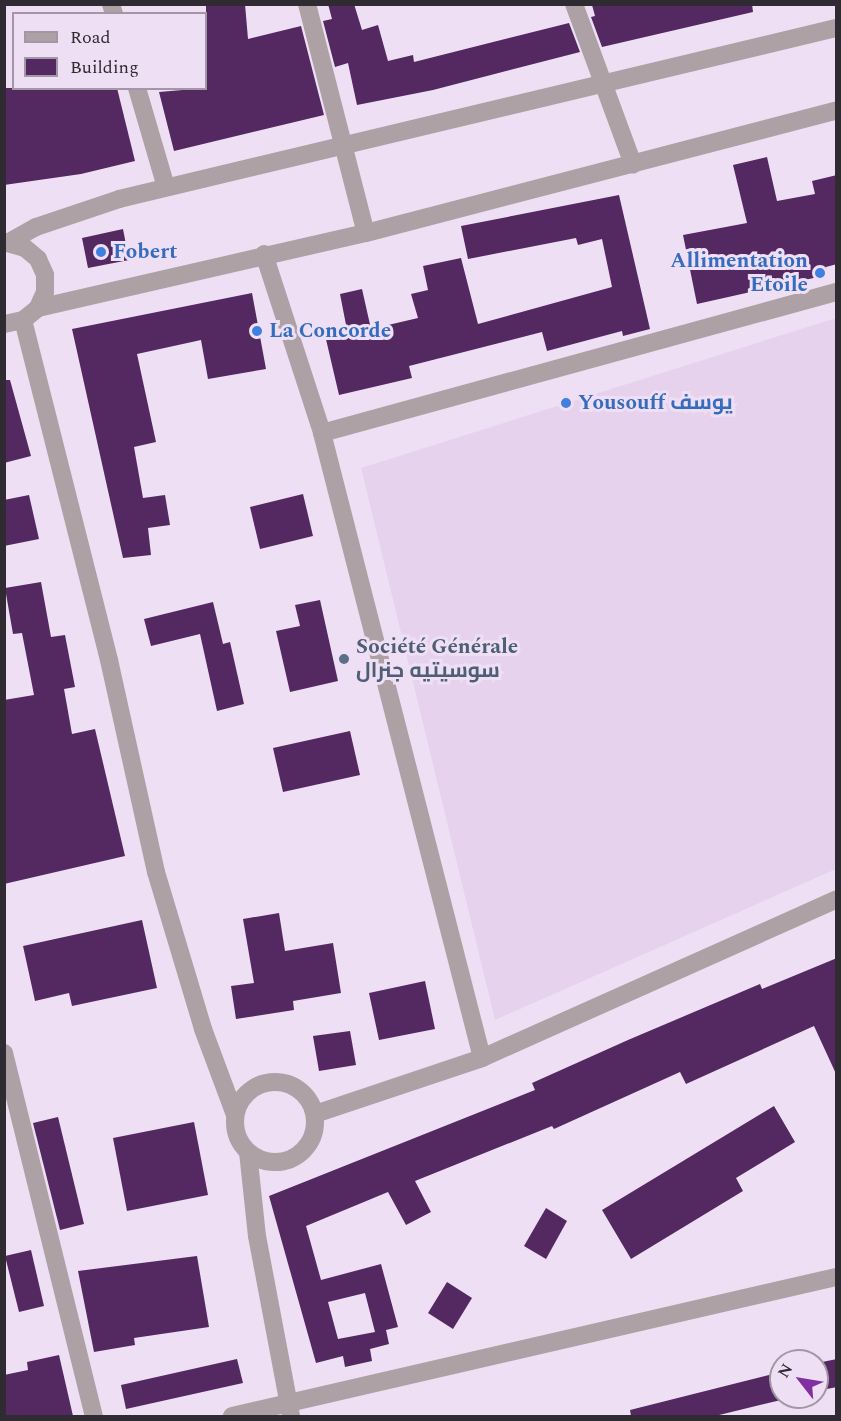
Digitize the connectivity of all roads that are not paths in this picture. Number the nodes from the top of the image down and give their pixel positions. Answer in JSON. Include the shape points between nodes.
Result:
{"nodes":[{"id":1,"x":307,"y":4,"type":"edge"},
{"id":2,"x":574,"y":4,"type":"edge"},
{"id":3,"x":837,"y":28,"type":"edge"},
{"id":4,"x":601,"y":82,"type":"junction"},
{"id":5,"x":138,"y":90,"type":"edge"},
{"id":6,"x":837,"y":111,"type":"edge"},
{"id":7,"x":346,"y":144,"type":"junction"},
{"id":8,"x":633,"y":164,"type":"junction"},
{"id":9,"x":166,"y":187,"type":"junction"},
{"id":10,"x":366,"y":233,"type":"junction"},
{"id":11,"x":7,"y":242,"type":"edge"},
{"id":12,"x":264,"y":254,"type":"junction"},
{"id":13,"x":837,"y":292,"type":"edge"},
{"id":14,"x":38,"y":308,"type":"junction"},
{"id":15,"x":14,"y":322,"type":"edge"},
{"id":16,"x":322,"y":433,"type":"junction"},
{"id":17,"x":837,"y":900,"type":"edge"},
{"id":18,"x":4,"y":1053,"type":"edge"},
{"id":19,"x":482,"y":1058,"type":"junction"},
{"id":20,"x":315,"y":1114,"type":"junction"},
{"id":21,"x":236,"y":1115,"type":"junction"},
{"id":22,"x":248,"y":1152,"type":"junction"},
{"id":23,"x":837,"y":1277,"type":"edge"},
{"id":24,"x":289,"y":1411,"type":"edge"},
{"id":25,"x":94,"y":1416,"type":"edge"},
{"id":26,"x":232,"y":1416,"type":"edge"}],
"edges":[{"from":1,"to":7,"type":"street"},
{"from":2,"to":4,"type":"street"},
{"from":3,"to":4,"type":"street"},
{"from":4,"to":7,"type":"street"},
{"from":4,"to":8,"type":"street"},
{"from":5,"to":9,"type":"street"},
{"from":6,"to":8,"type":"street"},
{"from":7,"to":9,"type":"street"},
{"from":7,"to":10,"type":"street"},
{"from":8,"to":10,"type":"street"},
{"from":9,"to":11,"type":"street","via":[[72,214]]},
{"from":10,"to":12,"type":"street"},
{"from":11,"to":14,"type":"street","via":[[26,248],[38,259],[45,275],[45,292]]},
{"from":12,"to":14,"type":"street"},
{"from":12,"to":16,"type":"street"},
{"from":13,"to":16,"type":"street"},
{"from":14,"to":15,"type":"street"},
{"from":15,"to":21,"type":"street","via":[[109,660],[156,872],[203,1029]]},
{"from":16,"to":19,"type":"street"},
{"from":17,"to":19,"type":"street"},
{"from":18,"to":25,"type":"street"},
{"from":19,"to":20,"type":"street"},
{"from":20,"to":21,"type":"street","via":[[302,1092],[279,1082],[256,1087],[247,1094]]},
{"from":20,"to":22,"type":"street","via":[[312,1140],[300,1154],[283,1162],[264,1161]]},
{"from":21,"to":22,"type":"street","via":[[237,1135]]},
{"from":22,"to":24,"type":"street","via":[[257,1236]]},
{"from":23,"to":24,"type":"street"},
{"from":24,"to":26,"type":"street"}]}
